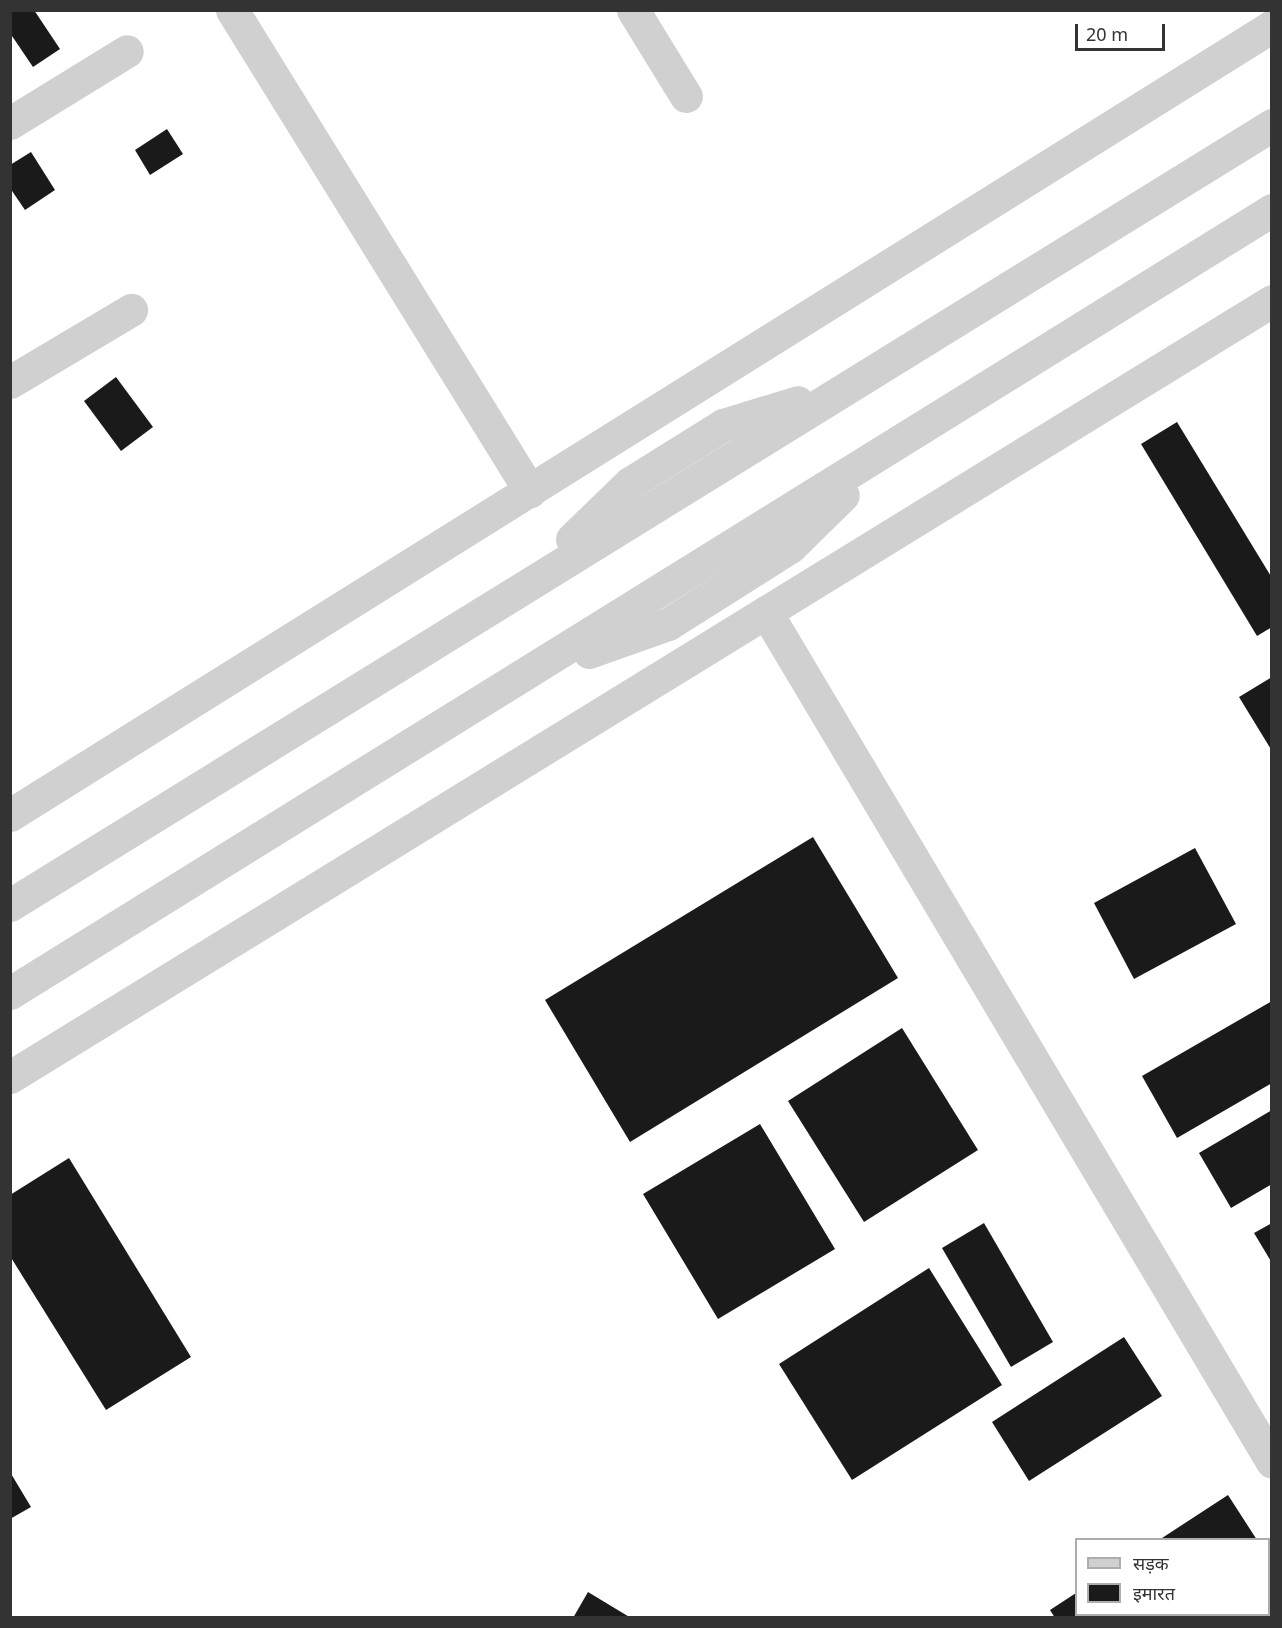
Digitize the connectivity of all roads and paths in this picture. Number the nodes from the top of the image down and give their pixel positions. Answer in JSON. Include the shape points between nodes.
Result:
{"nodes":[{"id":1,"x":232,"y":10,"type":"edge"},
{"id":2,"x":633,"y":10,"type":"edge"},
{"id":3,"x":1272,"y":26,"type":"edge"},
{"id":4,"x":127,"y":51,"type":"dead end"},
{"id":5,"x":686,"y":96,"type":"dead end"},
{"id":6,"x":10,"y":123,"type":"edge"},
{"id":7,"x":1272,"y":125,"type":"edge"},
{"id":8,"x":1272,"y":210,"type":"edge"},
{"id":9,"x":1272,"y":301,"type":"edge"},
{"id":10,"x":131,"y":310,"type":"dead end"},
{"id":11,"x":10,"y":382,"type":"edge"},
{"id":12,"x":530,"y":491,"type":"junction"},
{"id":13,"x":766,"y":612,"type":"junction"},
{"id":14,"x":10,"y":815,"type":"edge"},
{"id":15,"x":10,"y":904,"type":"edge"},
{"id":16,"x":10,"y":993,"type":"edge"},
{"id":17,"x":10,"y":1077,"type":"edge"},
{"id":18,"x":1272,"y":1462,"type":"edge"}],
"edges":[{"from":1,"to":12,"type":"street"},
{"from":2,"to":5,"type":"street"},
{"from":3,"to":12,"type":"street"},
{"from":4,"to":6,"type":"street"},
{"from":7,"to":15,"type":"street"},
{"from":8,"to":16,"type":"street"},
{"from":9,"to":13,"type":"street"},
{"from":10,"to":11,"type":"street"},
{"from":12,"to":14,"type":"street"},
{"from":13,"to":17,"type":"street"},
{"from":13,"to":18,"type":"street"}]}
